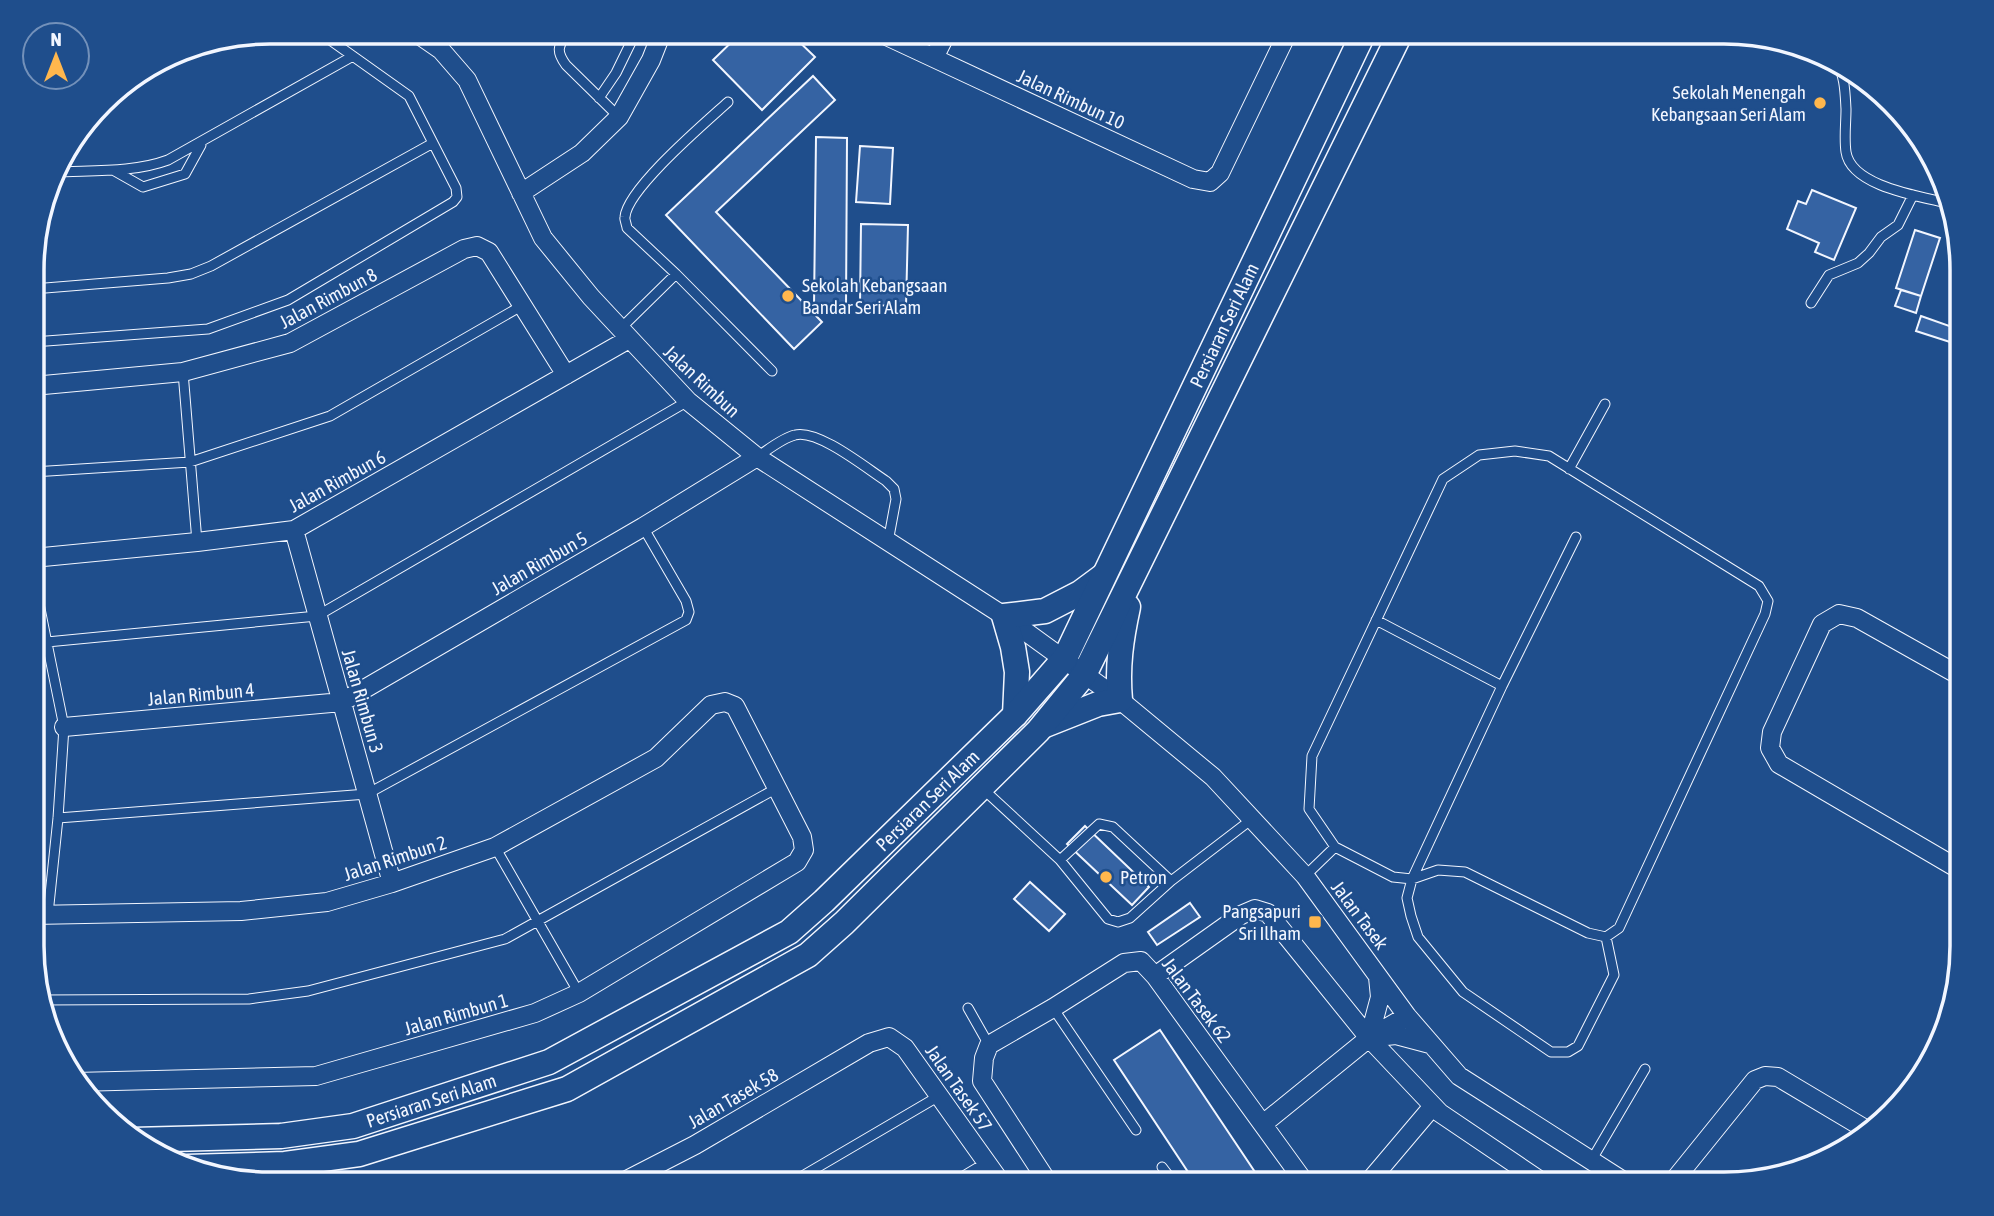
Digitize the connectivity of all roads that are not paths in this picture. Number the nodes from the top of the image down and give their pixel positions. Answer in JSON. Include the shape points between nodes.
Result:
{"nodes":[{"id":1,"x":336,"y":44,"type":"edge"},
{"id":2,"x":432,"y":44,"type":"edge"},
{"id":3,"x":560,"y":44,"type":"edge"},
{"id":4,"x":630,"y":44,"type":"edge"},
{"id":5,"x":657,"y":44,"type":"edge"},
{"id":6,"x":904,"y":44,"type":"edge"},
{"id":7,"x":941,"y":44,"type":"edge"},
{"id":8,"x":1280,"y":44,"type":"edge"},
{"id":9,"x":1358,"y":44,"type":"edge"},
{"id":10,"x":1395,"y":44,"type":"edge"},
{"id":11,"x":353,"y":56,"type":"junction"},
{"id":12,"x":934,"y":58,"type":"junction"},
{"id":13,"x":1843,"y":78,"type":"edge"},
{"id":14,"x":599,"y":98,"type":"junction"},
{"id":15,"x":728,"y":102,"type":"dead end"},
{"id":16,"x":619,"y":117,"type":"junction"},
{"id":17,"x":202,"y":142,"type":"junction"},
{"id":18,"x":433,"y":143,"type":"junction"},
{"id":19,"x":112,"y":169,"type":"junction"},
{"id":20,"x":67,"y":171,"type":"edge"},
{"id":21,"x":522,"y":193,"type":"junction"},
{"id":22,"x":1913,"y":195,"type":"junction"},
{"id":23,"x":1939,"y":201,"type":"edge"},
{"id":24,"x":676,"y":274,"type":"junction"},
{"id":25,"x":44,"y":288,"type":"edge"},
{"id":26,"x":1811,"y":303,"type":"dead end"},
{"id":27,"x":523,"y":305,"type":"junction"},
{"id":28,"x":624,"y":334,"type":"junction"},
{"id":29,"x":44,"y":341,"type":"edge"},
{"id":30,"x":772,"y":371,"type":"dead end"},
{"id":31,"x":183,"y":372,"type":"junction"},
{"id":32,"x":566,"y":375,"type":"junction"},
{"id":33,"x":44,"y":385,"type":"edge"},
{"id":34,"x":688,"y":401,"type":"junction"},
{"id":35,"x":1605,"y":404,"type":"dead end"},
{"id":36,"x":757,"y":457,"type":"junction"},
{"id":37,"x":190,"y":462,"type":"junction"},
{"id":38,"x":1569,"y":469,"type":"junction"},
{"id":39,"x":44,"y":471,"type":"edge"},
{"id":40,"x":643,"y":527,"type":"junction"},
{"id":41,"x":294,"y":530,"type":"junction"},
{"id":42,"x":1576,"y":537,"type":"dead end"},
{"id":43,"x":197,"y":542,"type":"junction"},
{"id":44,"x":888,"y":542,"type":"junction"},
{"id":45,"x":44,"y":557,"type":"edge"},
{"id":46,"x":1135,"y":571,"type":"junction"},
{"id":47,"x":1104,"y":575,"type":"junction"},
{"id":48,"x":317,"y":615,"type":"junction"},
{"id":49,"x":1004,"y":617,"type":"junction"},
{"id":50,"x":1376,"y":620,"type":"junction"},
{"id":51,"x":44,"y":627,"type":"edge"},
{"id":52,"x":47,"y":642,"type":"junction"},
{"id":53,"x":1065,"y":659,"type":"junction"},
{"id":54,"x":1950,"y":670,"type":"edge"},
{"id":55,"x":1084,"y":675,"type":"junction"},
{"id":56,"x":1502,"y":686,"type":"junction"},
{"id":57,"x":1120,"y":700,"type":"junction"},
{"id":58,"x":342,"y":702,"type":"junction"},
{"id":59,"x":1015,"y":715,"type":"junction"},
{"id":60,"x":1041,"y":726,"type":"junction"},
{"id":61,"x":64,"y":727,"type":"junction"},
{"id":62,"x":981,"y":787,"type":"junction"},
{"id":63,"x":777,"y":788,"type":"junction"},
{"id":64,"x":367,"y":794,"type":"junction"},
{"id":65,"x":58,"y":818,"type":"junction"},
{"id":66,"x":1252,"y":819,"type":"junction"},
{"id":67,"x":495,"y":847,"type":"junction"},
{"id":68,"x":1335,"y":847,"type":"junction"},
{"id":69,"x":1060,"y":860,"type":"junction"},
{"id":70,"x":1950,"y":864,"type":"edge"},
{"id":71,"x":1304,"y":876,"type":"junction"},
{"id":72,"x":1412,"y":879,"type":"junction"},
{"id":73,"x":1171,"y":881,"type":"junction"},
{"id":74,"x":392,"y":883,"type":"junction"},
{"id":75,"x":44,"y":897,"type":"edge"},
{"id":76,"x":44,"y":914,"type":"edge"},
{"id":77,"x":538,"y":921,"type":"junction"},
{"id":78,"x":1606,"y":937,"type":"junction"},
{"id":79,"x":1378,"y":975,"type":"junction"},
{"id":80,"x":1155,"y":976,"type":"junction"},
{"id":81,"x":579,"y":993,"type":"junction"},
{"id":82,"x":51,"y":1000,"type":"edge"},
{"id":83,"x":968,"y":1008,"type":"dead end"},
{"id":84,"x":1053,"y":1008,"type":"junction"},
{"id":85,"x":1407,"y":1016,"type":"junction"},
{"id":86,"x":1369,"y":1038,"type":"junction"},
{"id":87,"x":869,"y":1043,"type":"joint"},
{"id":88,"x":1430,"y":1044,"type":"junction"},
{"id":89,"x":986,"y":1051,"type":"junction"},
{"id":90,"x":1645,"y":1069,"type":"dead end"},
{"id":91,"x":88,"y":1082,"type":"edge"},
{"id":92,"x":939,"y":1096,"type":"junction"},
{"id":93,"x":1433,"y":1106,"type":"junction"},
{"id":94,"x":1263,"y":1125,"type":"junction"},
{"id":95,"x":1861,"y":1127,"type":"edge"},
{"id":96,"x":1136,"y":1130,"type":"dead end"},
{"id":97,"x":153,"y":1139,"type":"edge"},
{"id":98,"x":1591,"y":1161,"type":"junction"},
{"id":99,"x":217,"y":1166,"type":"edge"},
{"id":100,"x":989,"y":1166,"type":"junction"},
{"id":101,"x":1162,"y":1167,"type":"dead end"},
{"id":102,"x":643,"y":1172,"type":"edge"},
{"id":103,"x":809,"y":1172,"type":"edge"},
{"id":104,"x":979,"y":1172,"type":"edge"},
{"id":105,"x":993,"y":1172,"type":"edge"},
{"id":106,"x":1041,"y":1172,"type":"edge"},
{"id":107,"x":1166,"y":1172,"type":"edge"},
{"id":108,"x":1297,"y":1172,"type":"edge"},
{"id":109,"x":1377,"y":1172,"type":"edge"},
{"id":110,"x":1522,"y":1172,"type":"edge"},
{"id":111,"x":1609,"y":1172,"type":"edge"},
{"id":112,"x":1681,"y":1172,"type":"edge"}],
"edges":[{"from":1,"to":11,"type":"lane"},
{"from":2,"to":21,"type":"street","name":"Jalan Rimbun","via":[[467,80]]},
{"from":3,"to":14,"type":"lane","via":[[559,56]]},
{"from":4,"to":14,"type":"lane"},
{"from":5,"to":16,"type":"street"},
{"from":6,"to":12,"type":"street","name":"Jalan Rimbun 10"},
{"from":7,"to":12,"type":"street"},
{"from":8,"to":12,"type":"street","name":"Jalan Rimbun 10","via":[[1220,173],[1210,182],[1193,179]]},
{"from":9,"to":47,"type":"main road","name":"Persiaran Seri Alam"},
{"from":10,"to":46,"type":"main road","name":"Persiaran Seri Alam"},
{"from":11,"to":17,"type":"lane"},
{"from":11,"to":18,"type":"lane","via":[[409,96]]},
{"from":13,"to":22,"type":"lane","via":[[1846,154],[1852,167],[1866,179]]},
{"from":14,"to":16,"type":"lane"},
{"from":15,"to":24,"type":"lane","via":[[663,162],[630,203],[624,218],[627,228]]},
{"from":16,"to":21,"type":"street","via":[[582,153]]},
{"from":17,"to":19,"type":"lane","via":[[152,166]]},
{"from":17,"to":19,"type":"lane","via":[[185,174],[147,187]]},
{"from":18,"to":25,"type":"lane","via":[[191,274]]},
{"from":18,"to":29,"type":"lane","via":[[456,188],[453,202],[288,300],[208,329]]},
{"from":19,"to":20,"type":"lane"},
{"from":21,"to":28,"type":"street","name":"Jalan Rimbun","via":[[543,238]]},
{"from":22,"to":23,"type":"lane"},
{"from":22,"to":26,"type":"lane","via":[[1898,225],[1858,263],[1829,275]]},
{"from":24,"to":28,"type":"lane"},
{"from":24,"to":30,"type":"lane"},
{"from":27,"to":31,"type":"street","name":"Jalan Rimbun 8","via":[[489,251],[477,246],[290,343]]},
{"from":27,"to":32,"type":"street","name":"Jalan Rimbun 8"},
{"from":27,"to":37,"type":"lane","via":[[330,416]]},
{"from":28,"to":32,"type":"street","name":"Jalan Rimbun 6"},
{"from":28,"to":34,"type":"street","name":"Jalan Rimbun"},
{"from":31,"to":33,"type":"street","name":"Jalan Rimbun 8"},
{"from":31,"to":37,"type":"lane"},
{"from":32,"to":41,"type":"street","name":"Jalan Rimbun 6"},
{"from":34,"to":36,"type":"street","name":"Jalan Rimbun"},
{"from":34,"to":48,"type":"lane"},
{"from":35,"to":38,"type":"lane"},
{"from":36,"to":40,"type":"street","name":"Jalan Rimbun 5"},
{"from":36,"to":44,"type":"street","name":"Jalan Rimbun"},
{"from":36,"to":44,"type":"lane","via":[[793,435],[805,434],[819,438],[886,481],[896,499]]},
{"from":37,"to":39,"type":"lane"},
{"from":37,"to":43,"type":"lane"},
{"from":38,"to":50,"type":"lane","via":[[1549,456],[1515,450],[1479,456],[1443,479]]},
{"from":38,"to":78,"type":"lane","via":[[1759,586],[1768,601],[1619,928]]},
{"from":40,"to":58,"type":"street","name":"Jalan Rimbun 5"},
{"from":40,"to":64,"type":"lane","via":[[686,601],[686,620]]},
{"from":41,"to":43,"type":"street","name":"Jalan Rimbun 6"},
{"from":41,"to":48,"type":"street","name":"Jalan Rimbun 3"},
{"from":42,"to":56,"type":"lane"},
{"from":43,"to":45,"type":"street","name":"Jalan Rimbun 6"},
{"from":44,"to":49,"type":"street","name":"Jalan Rimbun"},
{"from":46,"to":55,"type":"main road","name":"Persiaran Seri Alam"},
{"from":46,"to":57,"type":"main road","via":[[1120,640]]},
{"from":47,"to":49,"type":"main road","via":[[1045,611]]},
{"from":47,"to":53,"type":"main road","name":"Persiaran Seri Alam"},
{"from":48,"to":52,"type":"lane"},
{"from":48,"to":58,"type":"street","name":"Jalan Rimbun 3"},
{"from":49,"to":53,"type":"street","name":"Jalan Rimbun"},
{"from":49,"to":59,"type":"main road","via":[[1017,672]]},
{"from":50,"to":56,"type":"lane"},
{"from":50,"to":68,"type":"lane","via":[[1312,755],[1310,809]]},
{"from":51,"to":52,"type":"lane"},
{"from":52,"to":61,"type":"lane"},
{"from":53,"to":55,"type":"street","name":"Jalan Tasek"},
{"from":53,"to":59,"type":"main road","name":"Persiaran Seri Alam"},
{"from":54,"to":70,"type":"street","via":[[1857,618],[1839,614],[1822,624],[1772,732],[1770,748],[1779,764]]},
{"from":55,"to":57,"type":"street","name":"Jalan Tasek"},
{"from":55,"to":60,"type":"main road","name":"Persiaran Seri Alam"},
{"from":56,"to":72,"type":"lane"},
{"from":57,"to":60,"type":"main road"},
{"from":57,"to":66,"type":"street","name":"Jalan Tasek","via":[[1213,777]]},
{"from":58,"to":61,"type":"street","name":"Jalan Rimbun 4"},
{"from":58,"to":64,"type":"street","name":"Jalan Rimbun 3"},
{"from":59,"to":97,"type":"main road","name":"Persiaran Seri Alam","via":[[789,932],[549,1062],[353,1126],[281,1136]]},
{"from":60,"to":62,"type":"main road","name":"Persiaran Seri Alam"},
{"from":61,"to":65,"type":"lane"},
{"from":62,"to":69,"type":"lane"},
{"from":62,"to":99,"type":"main road","name":"Persiaran Seri Alam","via":[[808,955],[568,1089],[359,1154],[285,1164]]},
{"from":63,"to":67,"type":"street","name":"Jalan Rimbun 2","via":[[735,706],[724,702],[711,705],[656,758]]},
{"from":63,"to":77,"type":"lane"},
{"from":63,"to":81,"type":"street","name":"Jalan Rimbun 1","via":[[802,837],[804,850],[797,862]]},
{"from":64,"to":65,"type":"lane"},
{"from":64,"to":74,"type":"street","name":"Jalan Rimbun 3"},
{"from":65,"to":75,"type":"lane"},
{"from":66,"to":71,"type":"street","name":"Jalan Tasek"},
{"from":66,"to":73,"type":"lane"},
{"from":67,"to":74,"type":"street","name":"Jalan Rimbun 2"},
{"from":67,"to":77,"type":"lane"},
{"from":68,"to":71,"type":"lane"},
{"from":68,"to":72,"type":"lane","via":[[1393,877]]},
{"from":69,"to":73,"type":"lane","via":[[1099,824],[1107,824]]},
{"from":69,"to":73,"type":"lane","via":[[1108,919],[1118,922],[1130,918]]},
{"from":71,"to":79,"type":"street","name":"Jalan Tasek"},
{"from":72,"to":78,"type":"lane","via":[[1438,870],[1465,872],[1588,933]]},
{"from":72,"to":78,"type":"lane","via":[[1407,898],[1418,937],[1463,992],[1551,1052],[1568,1052],[1578,1046],[1614,975]]},
{"from":74,"to":76,"type":"street","name":"Jalan Rimbun 2","via":[[327,902],[241,911]]},
{"from":77,"to":81,"type":"lane"},
{"from":77,"to":82,"type":"lane","via":[[505,939],[309,991],[249,999]]},
{"from":79,"to":85,"type":"street","name":"Jalan Tasek"},
{"from":79,"to":86,"type":"street","via":[[1380,997]]},
{"from":80,"to":84,"type":"street","name":"Jalan Tasek 62","via":[[1141,961],[1124,962]]},
{"from":80,"to":86,"type":"street","via":[[1255,909],[1268,913]]},
{"from":80,"to":94,"type":"street","name":"Jalan Tasek 62"},
{"from":81,"to":91,"type":"street","name":"Jalan Rimbun 1","via":[[534,1013],[316,1076]]},
{"from":83,"to":89,"type":"lane"},
{"from":84,"to":89,"type":"street","name":"Jalan Tasek 62"},
{"from":84,"to":96,"type":"lane"},
{"from":85,"to":86,"type":"street"},
{"from":85,"to":88,"type":"street","name":"Jalan Tasek"},
{"from":86,"to":88,"type":"street","via":[[1396,1035]]},
{"from":86,"to":93,"type":"street"},
{"from":86,"to":94,"type":"street"},
{"from":87,"to":92,"type":"street","name":"Jalan Tasek 57","via":[[889,1037],[905,1048]]},
{"from":87,"to":102,"type":"street","name":"Jalan Tasek 58"},
{"from":88,"to":98,"type":"street","name":"Jalan Tasek","via":[[1459,1076]]},
{"from":89,"to":106,"type":"street","via":[[982,1081]]},
{"from":90,"to":98,"type":"lane"},
{"from":92,"to":100,"type":"street","name":"Jalan Tasek 57"},
{"from":92,"to":103,"type":"lane"},
{"from":93,"to":109,"type":"street"},
{"from":93,"to":110,"type":"street"},
{"from":94,"to":108,"type":"street","name":"Jalan Tasek 62"},
{"from":95,"to":112,"type":"street","via":[[1778,1077],[1765,1076],[1755,1080]]},
{"from":98,"to":111,"type":"street","name":"Jalan Tasek"},
{"from":100,"to":104,"type":"street"},
{"from":100,"to":105,"type":"street","name":"Jalan Tasek 57"},
{"from":101,"to":107,"type":"lane"}]}
